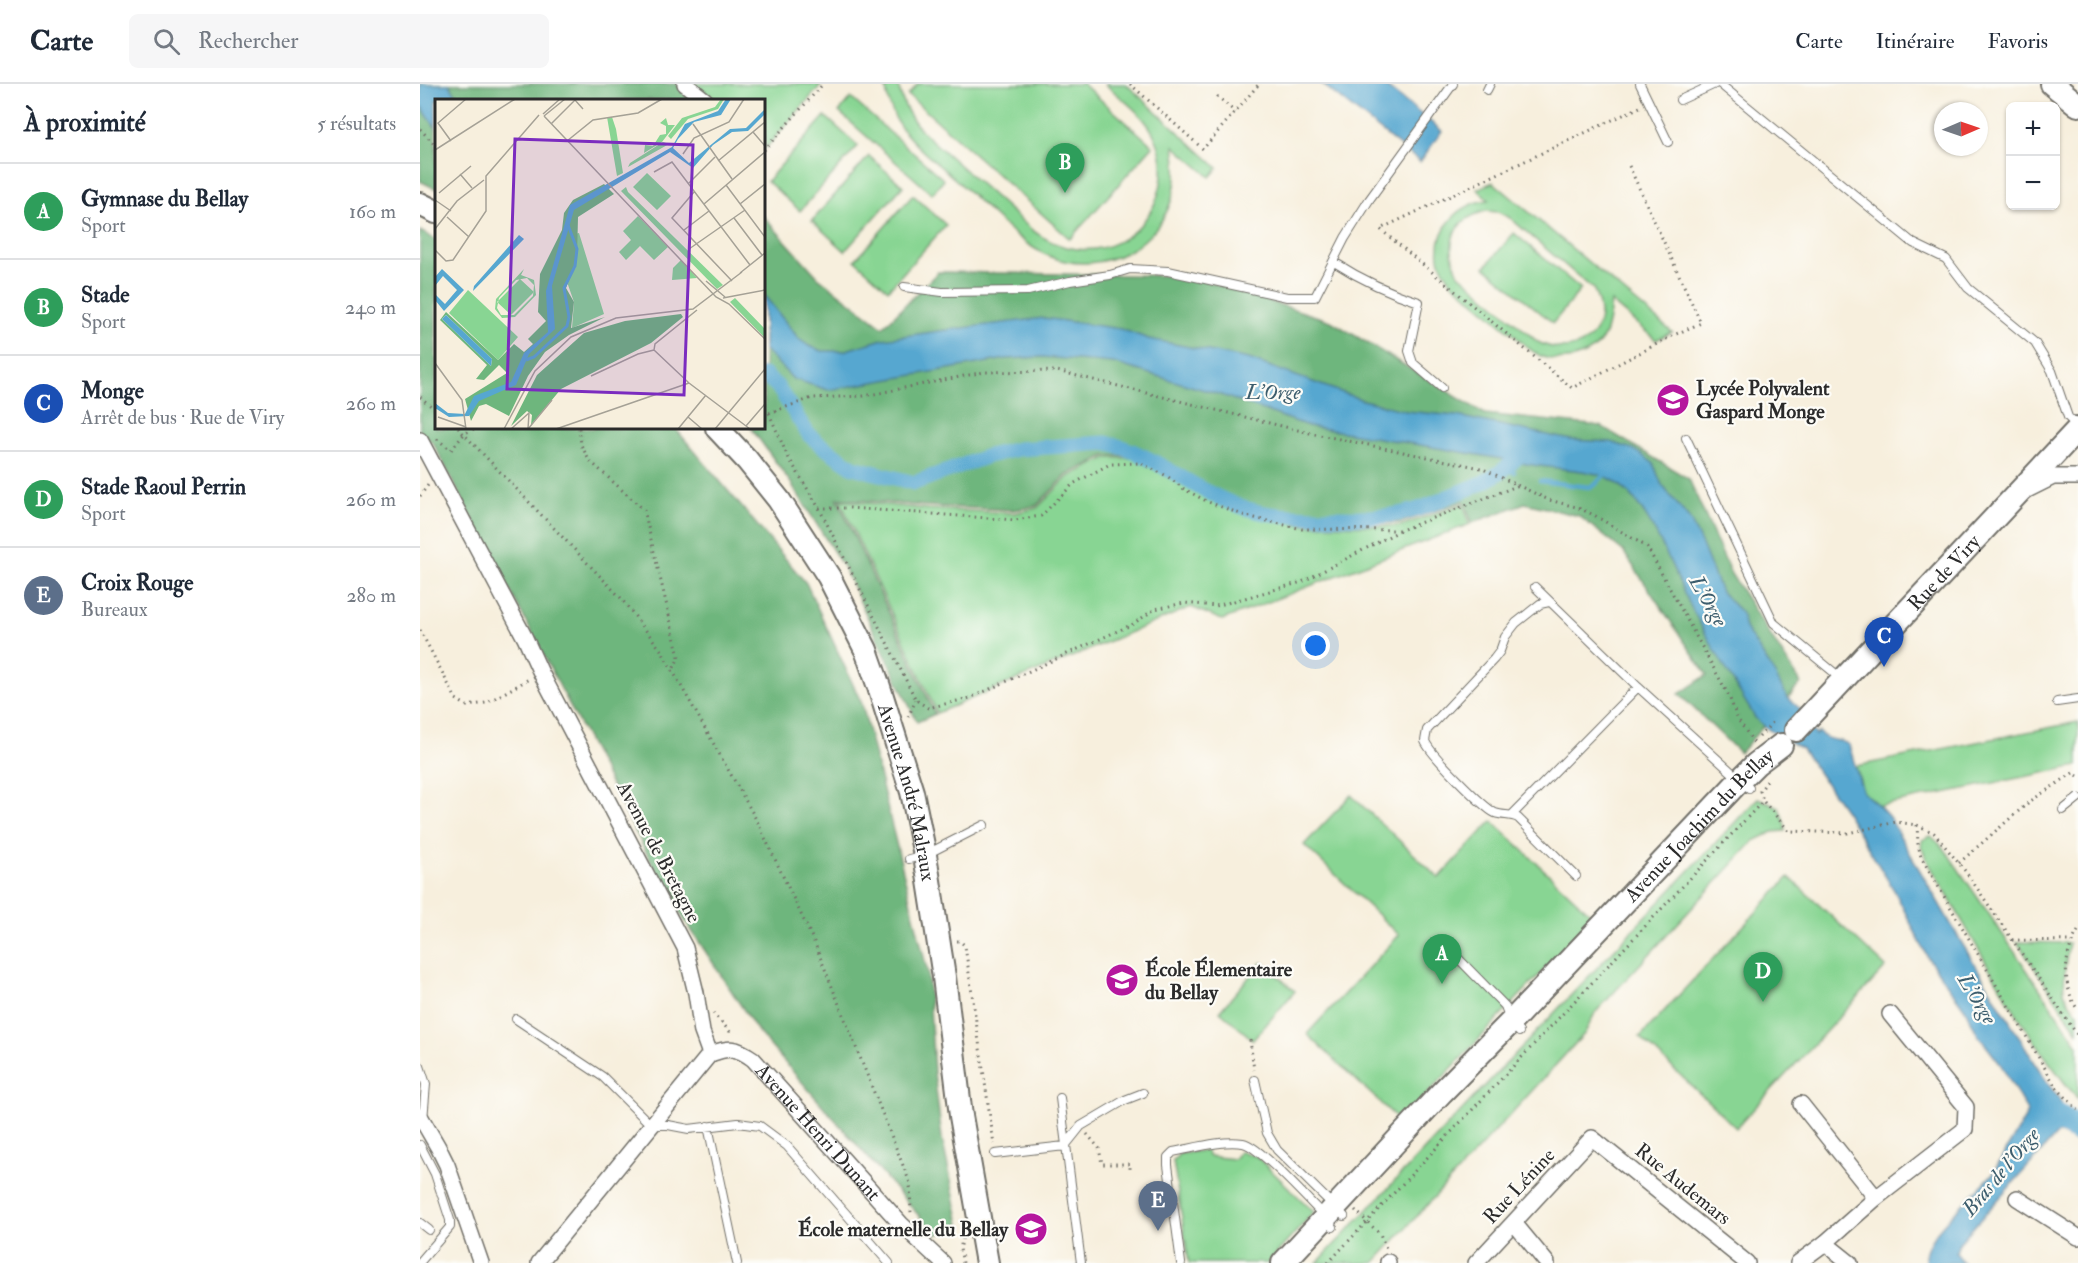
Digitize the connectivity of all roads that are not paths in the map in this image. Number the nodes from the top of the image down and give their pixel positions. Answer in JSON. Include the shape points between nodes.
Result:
{"nodes":[{"id":1,"x":685,"y":84,"type":"edge"},
{"id":2,"x":1453,"y":84,"type":"edge"},
{"id":3,"x":1640,"y":84,"type":"edge"},
{"id":4,"x":1715,"y":84,"type":"edge"},
{"id":5,"x":1720,"y":84,"type":"edge"},
{"id":6,"x":2052,"y":84,"type":"edge"},
{"id":7,"x":704,"y":99,"type":"edge"},
{"id":8,"x":1680,"y":99,"type":"dead end"},
{"id":9,"x":2078,"y":105,"type":"edge"},
{"id":10,"x":1668,"y":142,"type":"dead end"},
{"id":11,"x":420,"y":204,"type":"edge"},
{"id":12,"x":435,"y":212,"type":"edge"},
{"id":13,"x":1334,"y":262,"type":"junction"},
{"id":14,"x":904,"y":286,"type":"dead end"},
{"id":15,"x":1442,"y":388,"type":"dead end"},
{"id":16,"x":2078,"y":428,"type":"edge"},
{"id":17,"x":718,"y":429,"type":"edge"},
{"id":18,"x":427,"y":438,"type":"edge"},
{"id":19,"x":1686,"y":438,"type":"dead end"},
{"id":20,"x":2078,"y":477,"type":"edge"},
{"id":21,"x":2017,"y":494,"type":"junction"},
{"id":22,"x":1535,"y":587,"type":"dead end"},
{"id":23,"x":1549,"y":602,"type":"junction"},
{"id":24,"x":1843,"y":680,"type":"junction"},
{"id":25,"x":1638,"y":687,"type":"junction"},
{"id":26,"x":2078,"y":699,"type":"edge"},
{"id":27,"x":2057,"y":702,"type":"dead end"},
{"id":28,"x":1795,"y":731,"type":"joint"},
{"id":29,"x":1755,"y":786,"type":"junction"},
{"id":30,"x":2078,"y":798,"type":"edge"},
{"id":31,"x":2063,"y":810,"type":"dead end"},
{"id":32,"x":1512,"y":815,"type":"junction"},
{"id":33,"x":984,"y":825,"type":"dead end"},
{"id":34,"x":917,"y":857,"type":"junction"},
{"id":35,"x":1576,"y":876,"type":"dead end"},
{"id":36,"x":1451,"y":951,"type":"dead end"},
{"id":37,"x":1890,"y":1014,"type":"dead end"},
{"id":38,"x":516,"y":1019,"type":"dead end"},
{"id":39,"x":1515,"y":1027,"type":"junction"},
{"id":40,"x":710,"y":1054,"type":"junction"},
{"id":41,"x":420,"y":1066,"type":"edge"},
{"id":42,"x":1255,"y":1080,"type":"road end"},
{"id":43,"x":1143,"y":1093,"type":"dead end"},
{"id":44,"x":1060,"y":1098,"type":"dead end"},
{"id":45,"x":1801,"y":1104,"type":"dead end"},
{"id":46,"x":422,"y":1119,"type":"edge"},
{"id":47,"x":651,"y":1125,"type":"junction"},
{"id":48,"x":708,"y":1126,"type":"junction"},
{"id":49,"x":1593,"y":1138,"type":"joint"},
{"id":50,"x":420,"y":1145,"type":"edge"},
{"id":51,"x":1065,"y":1146,"type":"junction"},
{"id":52,"x":995,"y":1154,"type":"road end"},
{"id":53,"x":1876,"y":1198,"type":"junction"},
{"id":54,"x":2017,"y":1198,"type":"dead end"},
{"id":55,"x":1343,"y":1216,"type":"junction"},
{"id":56,"x":420,"y":1223,"type":"edge"},
{"id":57,"x":1514,"y":1223,"type":"junction"},
{"id":58,"x":429,"y":1230,"type":"dead end"},
{"id":59,"x":2078,"y":1238,"type":"edge"},
{"id":60,"x":1824,"y":1243,"type":"junction"},
{"id":61,"x":420,"y":1262,"type":"edge"},
{"id":62,"x":481,"y":1263,"type":"edge"},
{"id":63,"x":539,"y":1263,"type":"edge"},
{"id":64,"x":737,"y":1263,"type":"edge"},
{"id":65,"x":889,"y":1263,"type":"edge"},
{"id":66,"x":943,"y":1263,"type":"edge"},
{"id":67,"x":983,"y":1263,"type":"edge"},
{"id":68,"x":1081,"y":1263,"type":"edge"},
{"id":69,"x":1181,"y":1263,"type":"edge"},
{"id":70,"x":1284,"y":1263,"type":"edge"},
{"id":71,"x":1299,"y":1263,"type":"edge"},
{"id":72,"x":1476,"y":1263,"type":"edge"},
{"id":73,"x":1547,"y":1263,"type":"edge"},
{"id":74,"x":1747,"y":1263,"type":"edge"},
{"id":75,"x":1798,"y":1263,"type":"edge"},
{"id":76,"x":1850,"y":1263,"type":"edge"}],
"edges":[{"from":1,"to":7,"type":"street"},
{"from":2,"to":13,"type":"lane","via":[[1401,153],[1345,238]]},
{"from":3,"to":10,"type":"lane"},
{"from":4,"to":8,"type":"lane"},
{"from":5,"to":16,"type":"lane","via":[[1913,243],[1946,259],[1968,288],[2035,343],[2052,371],[2068,417]]},
{"from":6,"to":9,"type":"street"},
{"from":11,"to":12,"type":"street"},
{"from":13,"to":14,"type":"lane","via":[[1315,297],[1287,297],[1168,271],[1130,269],[1028,291],[942,292]]},
{"from":13,"to":15,"type":"lane","via":[[1365,282],[1419,302],[1409,351],[1413,363]]},
{"from":16,"to":21,"type":"street","name":"Rue de Viry"},
{"from":17,"to":34,"type":"street","name":"Avenue André Malraux","via":[[779,500],[829,576],[866,650],[912,792]]},
{"from":18,"to":40,"type":"street","name":"Avenue de Bretagne","via":[[541,673],[685,948]]},
{"from":19,"to":24,"type":"lane","via":[[1774,623]]},
{"from":20,"to":21,"type":"street","via":[[2053,477]]},
{"from":21,"to":24,"type":"street","name":"Rue de Viry"},
{"from":22,"to":23,"type":"lane"},
{"from":23,"to":25,"type":"lane"},
{"from":23,"to":32,"type":"lane","via":[[1540,604],[1516,623],[1494,659],[1424,737],[1433,755],[1490,810]]},
{"from":24,"to":28,"type":"street","name":"Rue de Viry"},
{"from":25,"to":29,"type":"lane"},
{"from":25,"to":32,"type":"lane"},
{"from":26,"to":27,"type":"lane"},
{"from":28,"to":29,"type":"street","name":"Avenue Joachim du Bellay","via":[[1756,764]]},
{"from":29,"to":39,"type":"street","name":"Avenue Joachim du Bellay"},
{"from":30,"to":31,"type":"lane"},
{"from":32,"to":35,"type":"lane","via":[[1526,824]]},
{"from":33,"to":34,"type":"lane"},
{"from":34,"to":67,"type":"street","name":"Avenue André Malraux","via":[[944,977]]},
{"from":36,"to":39,"type":"lane","via":[[1505,1006]]},
{"from":37,"to":53,"type":"street","via":[[1965,1107],[1965,1129]]},
{"from":38,"to":47,"type":"lane","via":[[603,1077]]},
{"from":39,"to":55,"type":"street","name":"Avenue Joachim du Bellay","via":[[1442,1092]]},
{"from":40,"to":47,"type":"street"},
{"from":40,"to":66,"type":"street","name":"Avenue Henri Dunant","via":[[726,1048],[740,1050],[753,1059],[911,1234]]},
{"from":41,"to":46,"type":"lane","via":[[426,1084]]},
{"from":42,"to":55,"type":"lane","via":[[1270,1140]]},
{"from":43,"to":51,"type":"lane","via":[[1081,1126]]},
{"from":44,"to":51,"type":"lane"},
{"from":45,"to":53,"type":"street"},
{"from":46,"to":62,"type":"street","via":[[447,1165]]},
{"from":47,"to":48,"type":"lane","via":[[689,1129]]},
{"from":47,"to":63,"type":"street"},
{"from":48,"to":64,"type":"lane"},
{"from":48,"to":65,"type":"lane","via":[[760,1126],[787,1146]]},
{"from":49,"to":57,"type":"street","name":"Rue Lénine"},
{"from":49,"to":74,"type":"street","name":"Rue Audemars"},
{"from":50,"to":61,"type":"lane","via":[[435,1174],[450,1220],[450,1227]]},
{"from":51,"to":52,"type":"lane"},
{"from":51,"to":68,"type":"lane"},
{"from":53,"to":60,"type":"street"},
{"from":54,"to":59,"type":"street"},
{"from":55,"to":69,"type":"lane","via":[[1245,1143],[1173,1152],[1168,1165]]},
{"from":55,"to":70,"type":"street","name":"Avenue Joachim du Bellay"},
{"from":55,"to":71,"type":"street","name":"Avenue Joachim du Bellay"},
{"from":56,"to":58,"type":"lane"},
{"from":57,"to":72,"type":"street","name":"Rue Lénine"},
{"from":57,"to":73,"type":"street"},
{"from":60,"to":75,"type":"street"},
{"from":60,"to":76,"type":"street"}]}
